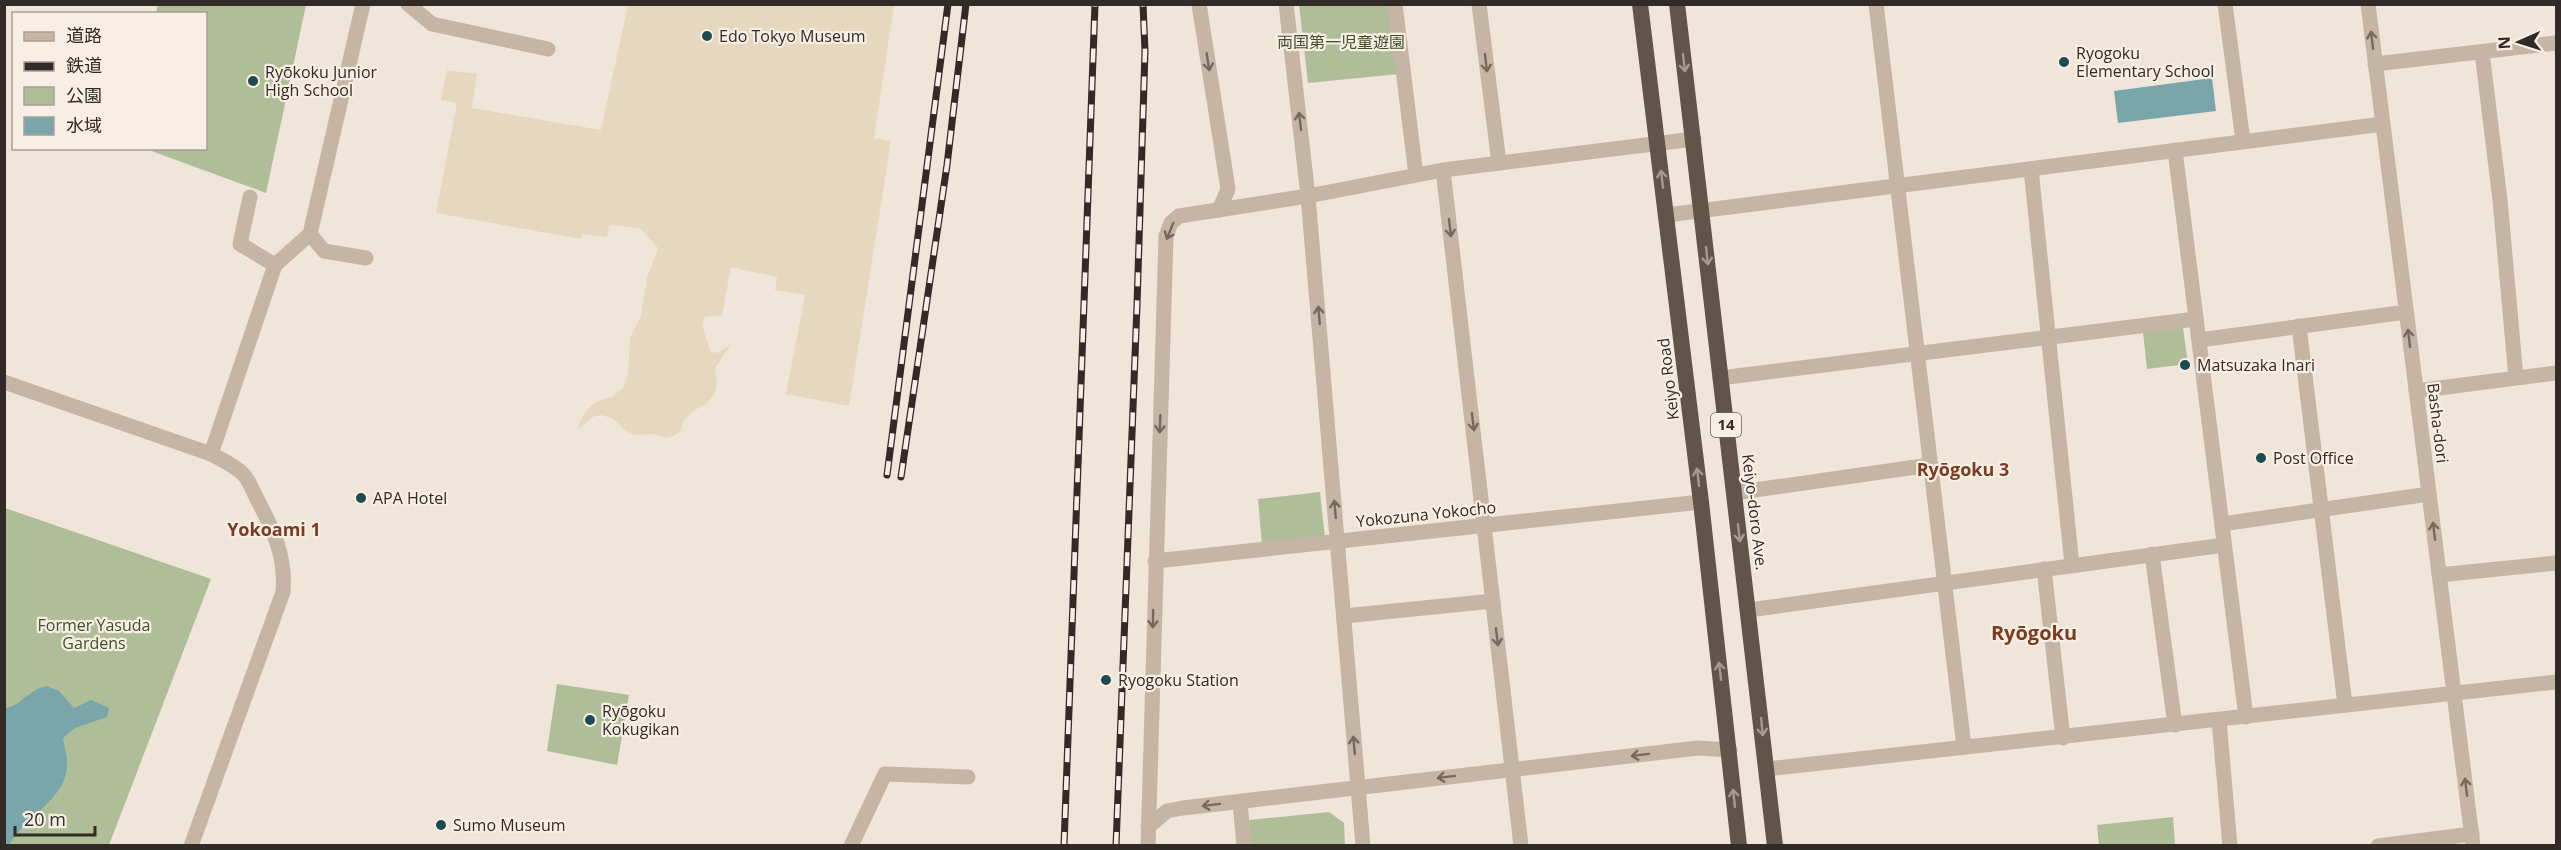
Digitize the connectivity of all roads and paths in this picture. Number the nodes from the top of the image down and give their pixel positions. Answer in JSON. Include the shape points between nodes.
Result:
{"nodes":[{"id":1,"x":363,"y":4,"type":"edge"},
{"id":2,"x":408,"y":4,"type":"edge"},
{"id":3,"x":1199,"y":4,"type":"edge"},
{"id":4,"x":1286,"y":4,"type":"edge"},
{"id":5,"x":1395,"y":4,"type":"edge"},
{"id":6,"x":1479,"y":4,"type":"edge"},
{"id":7,"x":1640,"y":4,"type":"edge"},
{"id":8,"x":1677,"y":4,"type":"edge"},
{"id":9,"x":1876,"y":4,"type":"edge"},
{"id":10,"x":2225,"y":4,"type":"edge"},
{"id":11,"x":2368,"y":4,"type":"edge"},
{"id":12,"x":2556,"y":43,"type":"edge"},
{"id":13,"x":548,"y":49,"type":"dead end"},
{"id":14,"x":2482,"y":52,"type":"junction"},
{"id":15,"x":2375,"y":64,"type":"junction"},
{"id":16,"x":2383,"y":124,"type":"junction"},
{"id":17,"x":1694,"y":139,"type":"junction"},
{"id":18,"x":2243,"y":141,"type":"junction"},
{"id":19,"x":1658,"y":144,"type":"junction"},
{"id":20,"x":2175,"y":150,"type":"junction"},
{"id":21,"x":1499,"y":163,"type":"junction"},
{"id":22,"x":2031,"y":169,"type":"junction"},
{"id":23,"x":1443,"y":170,"type":"junction"},
{"id":24,"x":1416,"y":176,"type":"junction"},
{"id":25,"x":1897,"y":186,"type":"junction"},
{"id":26,"x":1308,"y":196,"type":"junction"},
{"id":27,"x":250,"y":197,"type":"dead end"},
{"id":28,"x":1219,"y":210,"type":"junction"},
{"id":29,"x":1702,"y":211,"type":"junction"},
{"id":30,"x":1666,"y":216,"type":"junction"},
{"id":31,"x":310,"y":234,"type":"junction"},
{"id":32,"x":366,"y":258,"type":"dead end"},
{"id":33,"x":275,"y":265,"type":"junction"},
{"id":34,"x":2406,"y":312,"type":"junction"},
{"id":35,"x":2196,"y":319,"type":"junction"},
{"id":36,"x":2299,"y":326,"type":"junction"},
{"id":37,"x":2048,"y":337,"type":"junction"},
{"id":38,"x":2199,"y":340,"type":"junction"},
{"id":39,"x":1917,"y":354,"type":"junction"},
{"id":40,"x":2556,"y":373,"type":"edge"},
{"id":41,"x":1720,"y":378,"type":"junction"},
{"id":42,"x":2516,"y":378,"type":"junction"},
{"id":43,"x":4,"y":382,"type":"edge"},
{"id":44,"x":2416,"y":391,"type":"junction"},
{"id":45,"x":211,"y":454,"type":"junction"},
{"id":46,"x":1930,"y":465,"type":"junction"},
{"id":47,"x":1734,"y":493,"type":"junction"},
{"id":48,"x":2429,"y":494,"type":"junction"},
{"id":49,"x":1701,"y":502,"type":"junction"},
{"id":50,"x":2320,"y":510,"type":"junction"},
{"id":51,"x":2222,"y":524,"type":"junction"},
{"id":52,"x":1485,"y":526,"type":"junction"},
{"id":53,"x":1338,"y":541,"type":"junction"},
{"id":54,"x":2224,"y":544,"type":"junction"},
{"id":55,"x":2152,"y":554,"type":"junction"},
{"id":56,"x":1155,"y":561,"type":"junction"},
{"id":57,"x":2556,"y":563,"type":"edge"},
{"id":58,"x":2072,"y":565,"type":"junction"},
{"id":59,"x":2044,"y":569,"type":"junction"},
{"id":60,"x":2439,"y":574,"type":"junction"},
{"id":61,"x":1944,"y":583,"type":"junction"},
{"id":62,"x":1493,"y":601,"type":"junction"},
{"id":63,"x":1749,"y":610,"type":"junction"},
{"id":64,"x":1344,"y":616,"type":"junction"},
{"id":65,"x":2556,"y":681,"type":"edge"},
{"id":66,"x":2454,"y":693,"type":"junction"},
{"id":67,"x":2345,"y":705,"type":"junction"},
{"id":68,"x":2246,"y":717,"type":"junction"},
{"id":69,"x":2219,"y":720,"type":"junction"},
{"id":70,"x":2175,"y":725,"type":"junction"},
{"id":71,"x":2062,"y":738,"type":"junction"},
{"id":72,"x":1964,"y":747,"type":"junction"},
{"id":73,"x":1730,"y":750,"type":"junction"},
{"id":74,"x":1767,"y":769,"type":"junction"},
{"id":75,"x":1512,"y":770,"type":"junction"},
{"id":76,"x":968,"y":777,"type":"dead end"},
{"id":77,"x":1358,"y":787,"type":"junction"},
{"id":78,"x":1240,"y":802,"type":"junction"},
{"id":79,"x":1148,"y":827,"type":"junction"},
{"id":80,"x":2472,"y":840,"type":"edge"},
{"id":81,"x":190,"y":846,"type":"edge"},
{"id":82,"x":850,"y":846,"type":"edge"},
{"id":83,"x":1148,"y":846,"type":"edge"},
{"id":84,"x":1244,"y":846,"type":"edge"},
{"id":85,"x":1363,"y":846,"type":"edge"},
{"id":86,"x":1521,"y":846,"type":"edge"},
{"id":87,"x":1739,"y":846,"type":"edge"},
{"id":88,"x":1775,"y":846,"type":"edge"},
{"id":89,"x":2230,"y":846,"type":"edge"},
{"id":90,"x":2378,"y":846,"type":"edge"}],
"edges":[{"from":1,"to":31,"type":"street"},
{"from":2,"to":13,"type":"street","via":[[432,24]]},
{"from":3,"to":28,"type":"street","one_way":true,"via":[[1228,189]]},
{"from":26,"to":4,"type":"street","one_way":true},
{"from":5,"to":24,"type":"street"},
{"from":6,"to":21,"type":"street","one_way":true},
{"from":7,"to":19,"type":"highway","name":"Keiyo Road","number":"14"},
{"from":8,"to":17,"type":"highway","name":"Keiyo-doro Ave.","number":"14","one_way":true},
{"from":9,"to":25,"type":"street"},
{"from":10,"to":18,"type":"street"},
{"from":15,"to":11,"type":"street","name":"Basha-dori","one_way":true},
{"from":12,"to":14,"type":"street"},
{"from":14,"to":15,"type":"street"},
{"from":14,"to":42,"type":"street"},
{"from":15,"to":16,"type":"street","name":"Basha-dori"},
{"from":16,"to":18,"type":"street"},
{"from":16,"to":34,"type":"street","name":"Basha-dori"},
{"from":17,"to":19,"type":"street"},
{"from":17,"to":29,"type":"highway","name":"Keiyo-doro Ave.","number":"14"},
{"from":18,"to":20,"type":"street"},
{"from":19,"to":21,"type":"street"},
{"from":30,"to":19,"type":"highway","name":"Keiyo Road","number":"14","one_way":true},
{"from":20,"to":22,"type":"street"},
{"from":20,"to":35,"type":"street"},
{"from":21,"to":23,"type":"street"},
{"from":22,"to":25,"type":"street"},
{"from":22,"to":37,"type":"street"},
{"from":23,"to":24,"type":"street"},
{"from":23,"to":52,"type":"street","one_way":true},
{"from":24,"to":26,"type":"street"},
{"from":25,"to":29,"type":"street"},
{"from":25,"to":39,"type":"street"},
{"from":26,"to":28,"type":"street"},
{"from":53,"to":26,"type":"street","one_way":true},
{"from":27,"to":33,"type":"street","via":[[240,244]]},
{"from":28,"to":56,"type":"street","one_way":true,"via":[[1179,216],[1166,236]]},
{"from":29,"to":30,"type":"street"},
{"from":29,"to":41,"type":"highway","name":"Keiyo-doro Ave.","number":"14","one_way":true},
{"from":49,"to":30,"type":"highway","name":"Keiyo Road","number":"14","one_way":true},
{"from":31,"to":32,"type":"street","via":[[324,251]]},
{"from":31,"to":33,"type":"street"},
{"from":33,"to":45,"type":"street"},
{"from":34,"to":36,"type":"street"},
{"from":44,"to":34,"type":"street","name":"Basha-dori","one_way":true},
{"from":35,"to":37,"type":"street"},
{"from":35,"to":38,"type":"street"},
{"from":36,"to":38,"type":"street"},
{"from":36,"to":50,"type":"street"},
{"from":37,"to":39,"type":"street"},
{"from":37,"to":58,"type":"street"},
{"from":38,"to":51,"type":"street"},
{"from":39,"to":41,"type":"street"},
{"from":39,"to":46,"type":"street"},
{"from":40,"to":42,"type":"street"},
{"from":41,"to":47,"type":"highway","name":"Keiyo-doro Ave.","number":"14"},
{"from":42,"to":44,"type":"street"},
{"from":43,"to":45,"type":"street"},
{"from":44,"to":48,"type":"street","name":"Basha-dori"},
{"from":45,"to":81,"type":"street","via":[[245,476],[274,531],[285,574],[283,592]]},
{"from":46,"to":47,"type":"street"},
{"from":46,"to":61,"type":"street"},
{"from":47,"to":63,"type":"highway","name":"Keiyo-doro Ave.","number":"14","one_way":true},
{"from":48,"to":50,"type":"street"},
{"from":60,"to":48,"type":"street","name":"Basha-dori","one_way":true},
{"from":49,"to":52,"type":"street","name":"Yokozuna Yokocho"},
{"from":73,"to":49,"type":"highway","name":"Keiyo Road","number":"14","one_way":true},
{"from":50,"to":51,"type":"street"},
{"from":50,"to":67,"type":"street"},
{"from":51,"to":54,"type":"street"},
{"from":52,"to":53,"type":"street","name":"Yokozuna Yokocho"},
{"from":52,"to":62,"type":"street"},
{"from":53,"to":56,"type":"street","name":"Yokozuna Yokocho"},
{"from":53,"to":64,"type":"street"},
{"from":54,"to":55,"type":"street"},
{"from":54,"to":68,"type":"street"},
{"from":55,"to":58,"type":"street"},
{"from":55,"to":70,"type":"street"},
{"from":56,"to":79,"type":"street","one_way":true},
{"from":57,"to":60,"type":"street"},
{"from":58,"to":59,"type":"street"},
{"from":59,"to":61,"type":"street"},
{"from":59,"to":71,"type":"street"},
{"from":60,"to":66,"type":"street","name":"Basha-dori"},
{"from":61,"to":63,"type":"street"},
{"from":61,"to":72,"type":"street"},
{"from":62,"to":64,"type":"street"},
{"from":62,"to":75,"type":"street","one_way":true},
{"from":63,"to":74,"type":"highway","name":"Keiyo-doro Ave.","number":"14","one_way":true},
{"from":77,"to":64,"type":"street","one_way":true},
{"from":65,"to":66,"type":"street"},
{"from":66,"to":67,"type":"street"},
{"from":80,"to":66,"type":"street","name":"Basha-dori","one_way":true},
{"from":67,"to":68,"type":"street"},
{"from":68,"to":69,"type":"street"},
{"from":69,"to":70,"type":"street"},
{"from":69,"to":89,"type":"street"},
{"from":70,"to":71,"type":"street"},
{"from":71,"to":72,"type":"street"},
{"from":72,"to":74,"type":"street"},
{"from":73,"to":75,"type":"street","one_way":true,"via":[[1698,748]]},
{"from":87,"to":73,"type":"highway","number":"14","one_way":true},
{"from":74,"to":88,"type":"highway","name":"Keiyo-doro Ave.","number":"14"},
{"from":75,"to":77,"type":"street","one_way":true},
{"from":75,"to":86,"type":"street"},
{"from":76,"to":82,"type":"street","via":[[885,774]]},
{"from":77,"to":78,"type":"street"},
{"from":77,"to":85,"type":"street"},
{"from":78,"to":79,"type":"street","one_way":true,"via":[[1167,811]]},
{"from":78,"to":84,"type":"street"},
{"from":79,"to":83,"type":"street"},
{"from":80,"to":90,"type":"street"}]}
